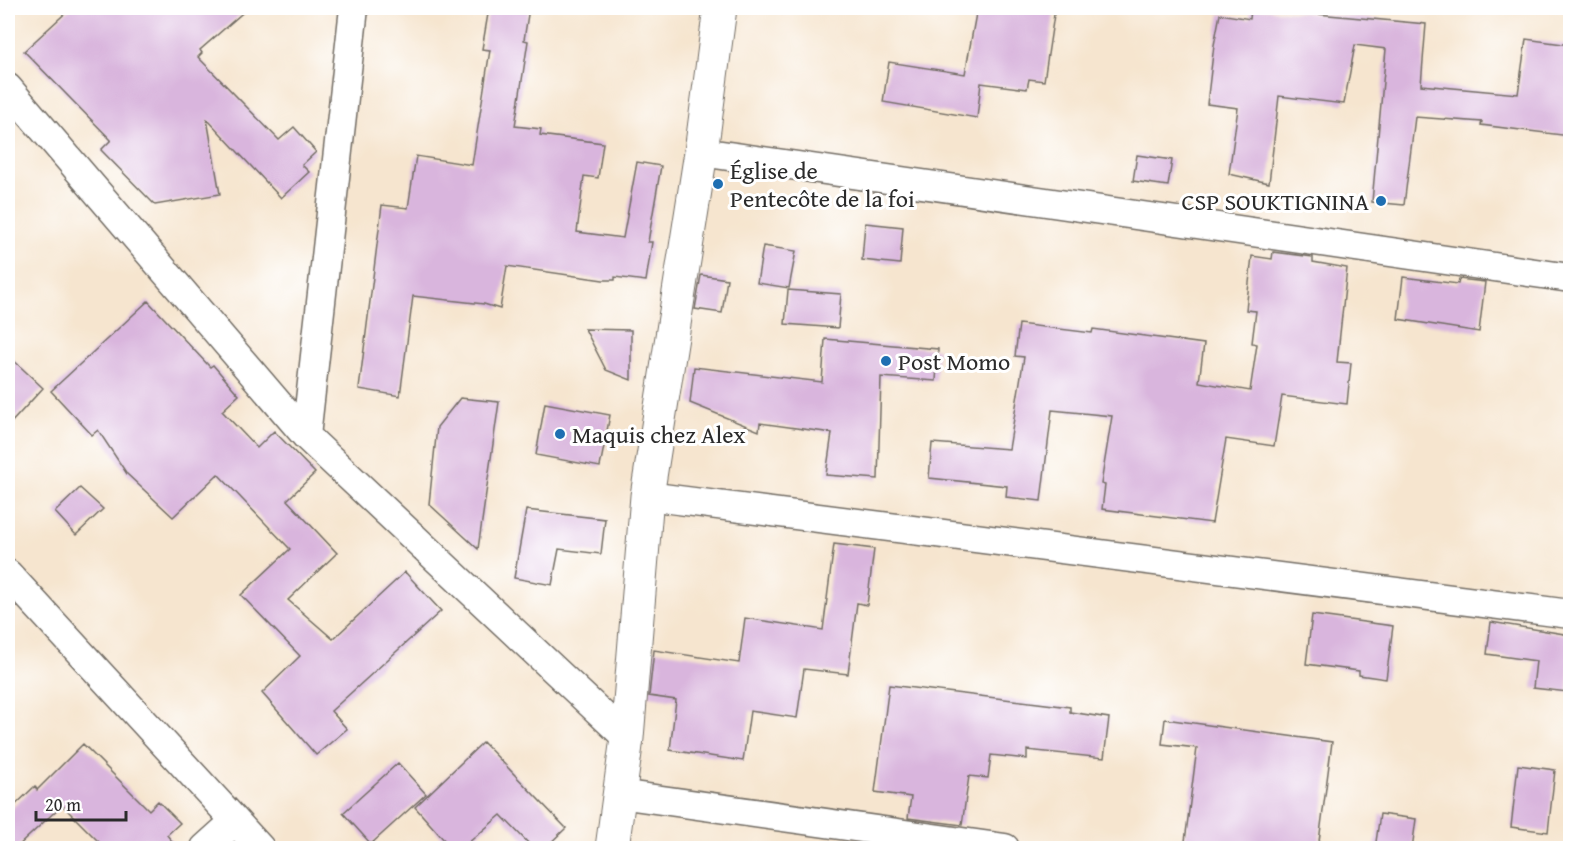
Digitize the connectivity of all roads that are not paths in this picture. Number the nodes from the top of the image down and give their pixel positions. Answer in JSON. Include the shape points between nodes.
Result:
{"nodes":[{"id":1,"x":354,"y":8,"type":"edge"},
{"id":2,"x":720,"y":8,"type":"edge"},
{"id":3,"x":8,"y":88,"type":"edge"},
{"id":4,"x":701,"y":152,"type":"junction"},
{"id":5,"x":1570,"y":278,"type":"edge"},
{"id":6,"x":306,"y":436,"type":"junction"},
{"id":7,"x":647,"y":496,"type":"junction"},
{"id":8,"x":8,"y":574,"type":"edge"},
{"id":9,"x":1570,"y":614,"type":"edge"},
{"id":10,"x":627,"y":738,"type":"junction"},
{"id":11,"x":620,"y":794,"type":"junction"},
{"id":12,"x":235,"y":821,"type":"junction"},
{"id":13,"x":205,"y":849,"type":"edge"},
{"id":14,"x":260,"y":849,"type":"edge"},
{"id":15,"x":612,"y":849,"type":"edge"},
{"id":16,"x":1005,"y":849,"type":"edge"}],
"edges":[{"from":1,"to":6,"type":"street"},
{"from":2,"to":4,"type":"street"},
{"from":3,"to":6,"type":"street"},
{"from":4,"to":5,"type":"street"},
{"from":4,"to":7,"type":"street"},
{"from":6,"to":10,"type":"street"},
{"from":7,"to":9,"type":"street"},
{"from":7,"to":10,"type":"street"},
{"from":8,"to":12,"type":"street"},
{"from":10,"to":11,"type":"street"},
{"from":11,"to":15,"type":"street"},
{"from":11,"to":16,"type":"street"},
{"from":12,"to":13,"type":"street"},
{"from":12,"to":14,"type":"street"}]}
